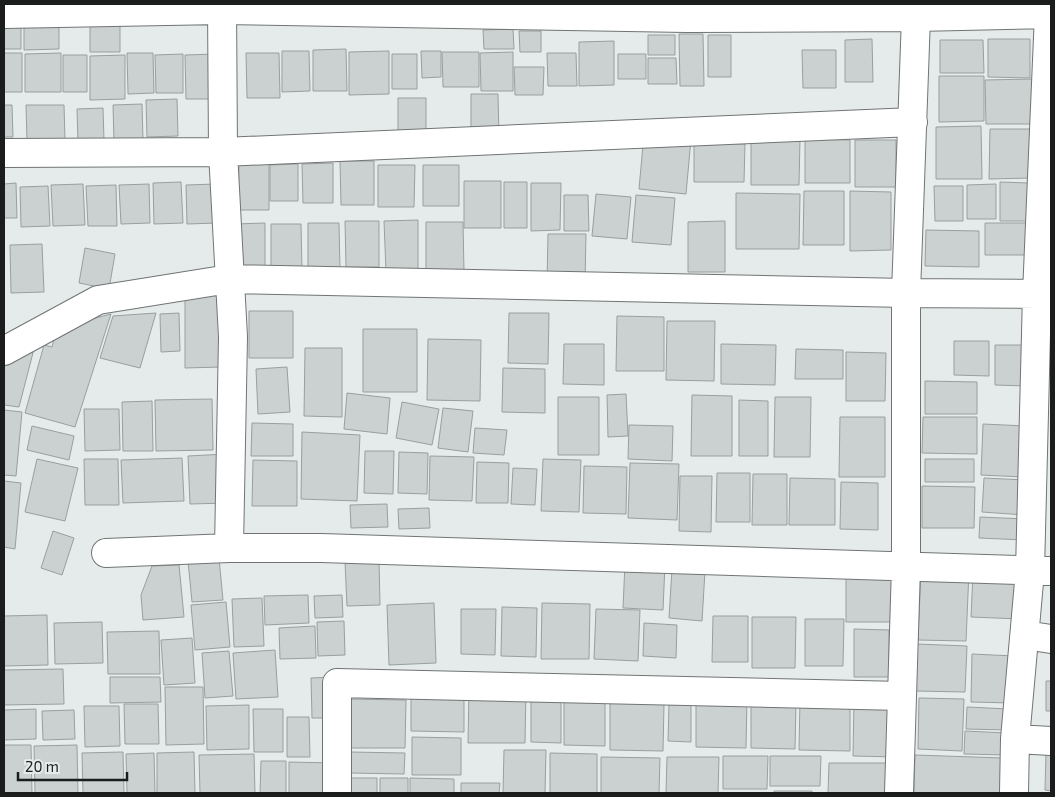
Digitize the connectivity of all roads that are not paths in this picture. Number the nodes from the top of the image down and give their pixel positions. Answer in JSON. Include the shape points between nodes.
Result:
{"nodes":[{"id":1,"x":222,"y":7,"type":"edge"},
{"id":2,"x":687,"y":11,"type":"edge"},
{"id":3,"x":4,"y":14,"type":"edge"},
{"id":4,"x":1050,"y":14,"type":"edge"},
{"id":5,"x":916,"y":17,"type":"junction"},
{"id":6,"x":913,"y":122,"type":"junction"},
{"id":7,"x":224,"y":152,"type":"junction"},
{"id":8,"x":4,"y":153,"type":"edge"},
{"id":9,"x":229,"y":279,"type":"junction"},
{"id":10,"x":906,"y":293,"type":"junction"},
{"id":11,"x":1037,"y":294,"type":"junction"},
{"id":12,"x":4,"y":350,"type":"edge"},
{"id":13,"x":228,"y":548,"type":"junction"},
{"id":14,"x":106,"y":553,"type":"dead end"},
{"id":15,"x":906,"y":567,"type":"junction"},
{"id":16,"x":1040,"y":571,"type":"edge"},
{"id":17,"x":1025,"y":635,"type":"junction"},
{"id":18,"x":1051,"y":639,"type":"edge"},
{"id":19,"x":902,"y":696,"type":"junction"},
{"id":20,"x":1015,"y":739,"type":"junction"},
{"id":21,"x":1051,"y":741,"type":"edge"},
{"id":22,"x":337,"y":793,"type":"edge"},
{"id":23,"x":900,"y":793,"type":"edge"},
{"id":24,"x":1014,"y":793,"type":"edge"}],
"edges":[{"from":1,"to":2,"type":"street"},
{"from":1,"to":3,"type":"street"},
{"from":1,"to":7,"type":"street"},
{"from":2,"to":5,"type":"street"},
{"from":4,"to":5,"type":"street"},
{"from":4,"to":11,"type":"street"},
{"from":5,"to":6,"type":"street"},
{"from":6,"to":7,"type":"street"},
{"from":6,"to":10,"type":"street"},
{"from":7,"to":8,"type":"street"},
{"from":7,"to":9,"type":"street"},
{"from":9,"to":10,"type":"street"},
{"from":9,"to":12,"type":"street","via":[[98,300]]},
{"from":9,"to":13,"type":"street","via":[[233,337]]},
{"from":10,"to":11,"type":"street"},
{"from":10,"to":15,"type":"street"},
{"from":11,"to":16,"type":"street"},
{"from":13,"to":14,"type":"street"},
{"from":13,"to":15,"type":"street","via":[[331,548]]},
{"from":15,"to":16,"type":"street"},
{"from":15,"to":19,"type":"street"},
{"from":16,"to":17,"type":"street"},
{"from":17,"to":18,"type":"street"},
{"from":17,"to":20,"type":"street"},
{"from":19,"to":22,"type":"street","via":[[337,683]]},
{"from":19,"to":23,"type":"street"},
{"from":20,"to":21,"type":"street"},
{"from":20,"to":24,"type":"street"}]}
